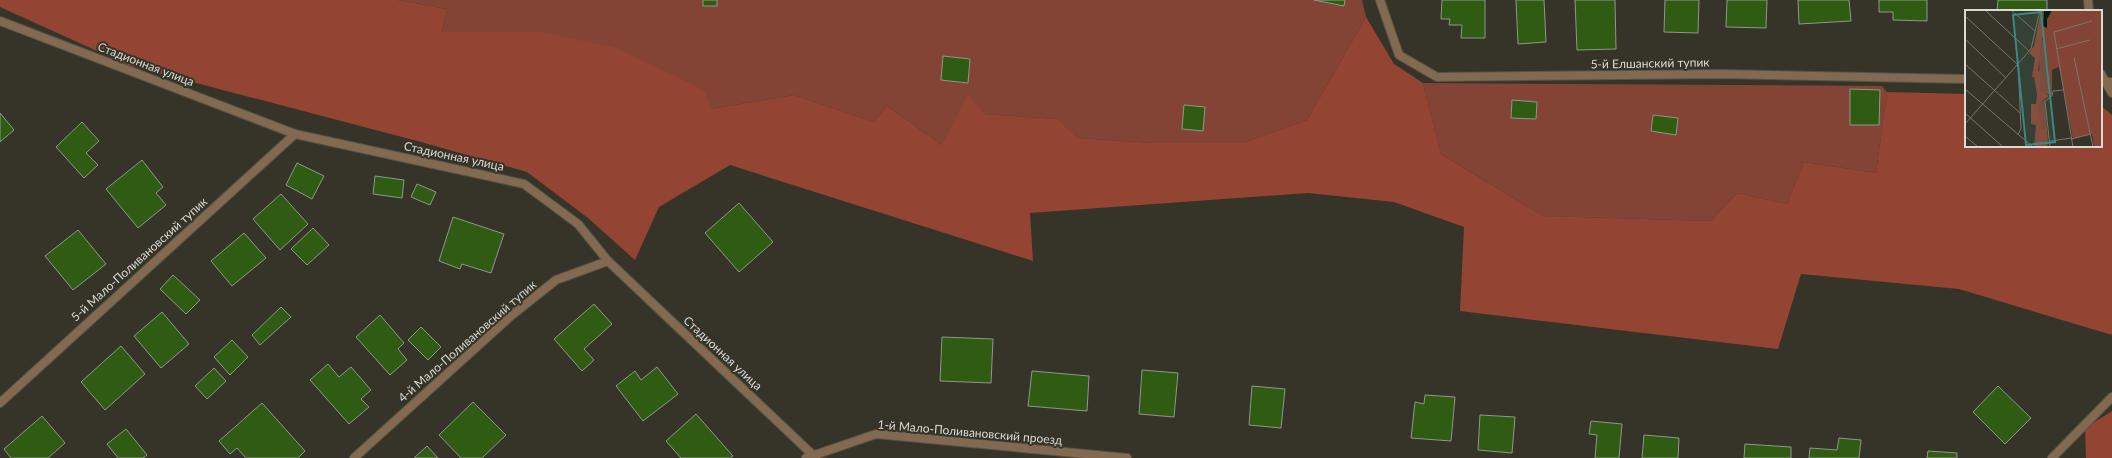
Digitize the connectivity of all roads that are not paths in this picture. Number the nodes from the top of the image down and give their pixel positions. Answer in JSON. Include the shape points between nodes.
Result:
{"nodes":[{"id":1,"x":1380,"y":0,"type":"edge"},
{"id":2,"x":2088,"y":0,"type":"edge"},
{"id":3,"x":2089,"y":10,"type":"edge"},
{"id":4,"x":0,"y":21,"type":"edge"},
{"id":5,"x":1965,"y":79,"type":"edge"},
{"id":6,"x":2104,"y":80,"type":"edge"},
{"id":7,"x":2112,"y":93,"type":"edge"},
{"id":8,"x":295,"y":134,"type":"junction"},
{"id":9,"x":608,"y":261,"type":"junction"},
{"id":10,"x":2112,"y":397,"type":"edge"},
{"id":11,"x":0,"y":402,"type":"edge"},
{"id":12,"x":811,"y":457,"type":"edge"},
{"id":13,"x":354,"y":458,"type":"edge"},
{"id":14,"x":1127,"y":458,"type":"edge"},
{"id":15,"x":2052,"y":458,"type":"edge"}],
"edges":[{"from":1,"to":5,"type":"street","name":"5-й Елшанский тупик","via":[[1399,55],[1437,77],[1722,74]]},
{"from":2,"to":3,"type":"street"},
{"from":4,"to":8,"type":"street","name":"Стадионная улица"},
{"from":6,"to":7,"type":"street"},
{"from":8,"to":9,"type":"street","name":"Стадионная улица","via":[[524,184],[578,224]]},
{"from":8,"to":11,"type":"street","name":"5-й Мало-Поливановский тупик"},
{"from":9,"to":12,"type":"street","name":"Стадионная улица"},
{"from":9,"to":13,"type":"street","name":"4-й Мало-Поливановский тупик","via":[[556,280],[512,315]]},
{"from":10,"to":15,"type":"street"},
{"from":12,"to":14,"type":"street","name":"1-й Мало-Поливановский проезд","via":[[876,434]]}]}
